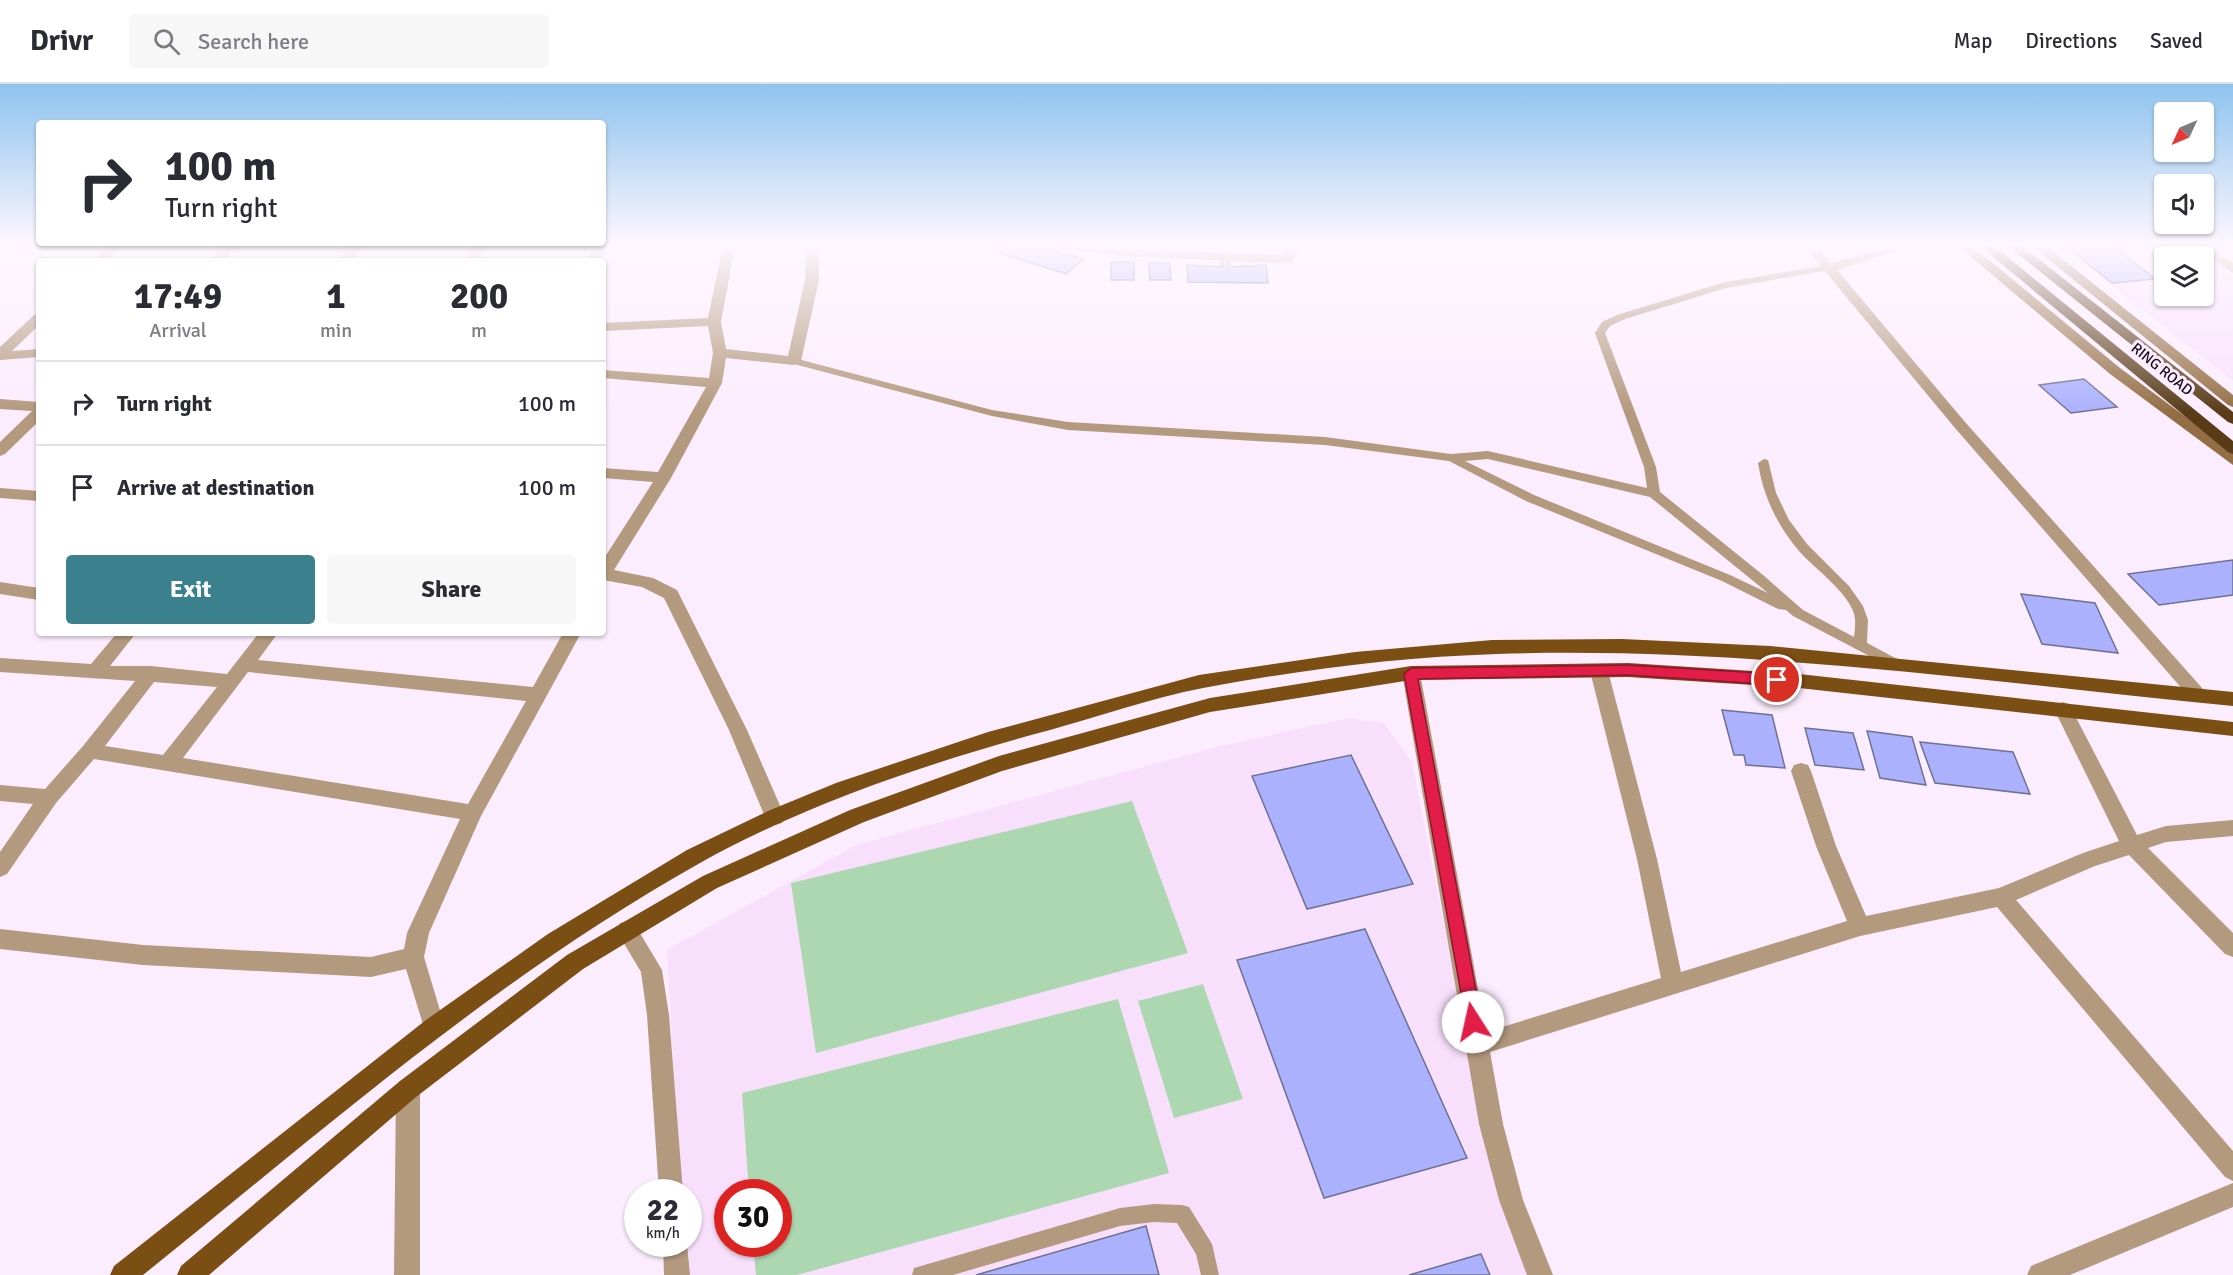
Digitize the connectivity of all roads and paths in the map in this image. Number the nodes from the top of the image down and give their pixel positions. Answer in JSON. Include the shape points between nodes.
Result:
{"nodes":[{"id":1,"x":718,"y":302,"type":"edge"},
{"id":2,"x":807,"y":302,"type":"edge"},
{"id":3,"x":1669,"y":302,"type":"edge"},
{"id":4,"x":1856,"y":302,"type":"edge"},
{"id":5,"x":2031,"y":302,"type":"edge"},
{"id":6,"x":2054,"y":302,"type":"edge"},
{"id":7,"x":2084,"y":302,"type":"edge"},
{"id":8,"x":2107,"y":302,"type":"edge"},
{"id":9,"x":36,"y":321,"type":"edge"},
{"id":10,"x":714,"y":322,"type":"junction"},
{"id":11,"x":606,"y":327,"type":"edge"},
{"id":12,"x":36,"y":353,"type":"edge"},
{"id":13,"x":720,"y":353,"type":"junction"},
{"id":14,"x":0,"y":355,"type":"edge"},
{"id":15,"x":794,"y":361,"type":"junction"},
{"id":16,"x":606,"y":374,"type":"edge"},
{"id":17,"x":715,"y":383,"type":"junction"},
{"id":18,"x":2233,"y":402,"type":"edge"},
{"id":19,"x":0,"y":404,"type":"edge"},
{"id":20,"x":36,"y":407,"type":"edge"},
{"id":21,"x":36,"y":416,"type":"edge"},
{"id":22,"x":2233,"y":419,"type":"edge"},
{"id":23,"x":2233,"y":449,"type":"edge"},
{"id":24,"x":0,"y":451,"type":"edge"},
{"id":25,"x":1451,"y":458,"type":"junction"},
{"id":26,"x":2233,"y":460,"type":"edge"},
{"id":27,"x":1764,"y":463,"type":"dead end"},
{"id":28,"x":606,"y":473,"type":"edge"},
{"id":29,"x":663,"y":478,"type":"junction"},
{"id":30,"x":0,"y":493,"type":"edge"},
{"id":31,"x":1654,"y":494,"type":"junction"},
{"id":32,"x":36,"y":496,"type":"edge"},
{"id":33,"x":606,"y":569,"type":"edge"},
{"id":34,"x":606,"y":574,"type":"edge"},
{"id":35,"x":0,"y":588,"type":"edge"},
{"id":36,"x":36,"y":594,"type":"edge"},
{"id":37,"x":1798,"y":613,"type":"junction"},
{"id":38,"x":124,"y":636,"type":"edge"},
{"id":39,"x":266,"y":636,"type":"edge"},
{"id":40,"x":570,"y":636,"type":"edge"},
{"id":41,"x":1860,"y":645,"type":"junction"},
{"id":42,"x":1492,"y":647,"type":"junction"},
{"id":43,"x":1894,"y":664,"type":"junction"},
{"id":44,"x":0,"y":665,"type":"edge"},
{"id":45,"x":242,"y":665,"type":"junction"},
{"id":46,"x":1599,"y":671,"type":"junction"},
{"id":47,"x":1502,"y":672,"type":"junction"},
{"id":48,"x":94,"y":673,"type":"junction"},
{"id":49,"x":151,"y":674,"type":"junction"},
{"id":50,"x":1411,"y":674,"type":"junction"},
{"id":51,"x":230,"y":681,"type":"junction"},
{"id":52,"x":2197,"y":694,"type":"junction"},
{"id":53,"x":540,"y":695,"type":"junction"},
{"id":54,"x":2233,"y":699,"type":"edge"},
{"id":55,"x":2063,"y":709,"type":"junction"},
{"id":56,"x":2233,"y":729,"type":"edge"},
{"id":57,"x":90,"y":751,"type":"junction"},
{"id":58,"x":168,"y":763,"type":"junction"},
{"id":59,"x":1801,"y":771,"type":"dead end"},
{"id":60,"x":0,"y":793,"type":"edge"},
{"id":61,"x":49,"y":797,"type":"junction"},
{"id":62,"x":473,"y":813,"type":"junction"},
{"id":63,"x":775,"y":817,"type":"junction"},
{"id":64,"x":2233,"y":828,"type":"edge"},
{"id":65,"x":2131,"y":844,"type":"junction"},
{"id":66,"x":0,"y":868,"type":"edge"},
{"id":67,"x":2001,"y":897,"type":"junction"},
{"id":68,"x":1860,"y":927,"type":"junction"},
{"id":69,"x":627,"y":930,"type":"junction"},
{"id":70,"x":0,"y":941,"type":"edge"},
{"id":71,"x":2233,"y":947,"type":"edge"},
{"id":72,"x":413,"y":957,"type":"junction"},
{"id":73,"x":1673,"y":984,"type":"junction"},
{"id":74,"x":434,"y":1027,"type":"junction"},
{"id":75,"x":1477,"y":1045,"type":"junction"},
{"id":76,"x":408,"y":1089,"type":"junction"},
{"id":77,"x":2233,"y":1169,"type":"edge"},
{"id":78,"x":670,"y":1179,"type":"edge"},
{"id":79,"x":2233,"y":1196,"type":"edge"},
{"id":80,"x":676,"y":1257,"type":"edge"},
{"id":81,"x":123,"y":1275,"type":"edge"},
{"id":82,"x":190,"y":1275,"type":"edge"},
{"id":83,"x":407,"y":1275,"type":"edge"},
{"id":84,"x":677,"y":1275,"type":"edge"},
{"id":85,"x":921,"y":1275,"type":"edge"},
{"id":86,"x":1210,"y":1275,"type":"edge"},
{"id":87,"x":1540,"y":1275,"type":"edge"},
{"id":88,"x":2040,"y":1275,"type":"edge"}],
"edges":[{"from":1,"to":10,"type":"street"},
{"from":2,"to":15,"type":"street"},
{"from":3,"to":31,"type":"lane","via":[[1621,316],[1606,324],[1600,333],[1650,467]]},
{"from":4,"to":52,"type":"street"},
{"from":5,"to":26,"type":"street"},
{"from":6,"to":23,"type":"highway","name":"RING ROAD"},
{"from":7,"to":22,"type":"highway","name":"RING ROAD"},
{"from":8,"to":18,"type":"street"},
{"from":9,"to":14,"type":"street"},
{"from":10,"to":11,"type":"street"},
{"from":10,"to":13,"type":"street"},
{"from":12,"to":14,"type":"street"},
{"from":13,"to":15,"type":"street"},
{"from":13,"to":17,"type":"street"},
{"from":15,"to":25,"type":"lane","via":[[969,407],[1068,426],[1325,441]]},
{"from":16,"to":17,"type":"street"},
{"from":17,"to":29,"type":"street"},
{"from":19,"to":20,"type":"street"},
{"from":21,"to":24,"type":"street"},
{"from":25,"to":31,"type":"lane","via":[[1488,455]]},
{"from":25,"to":37,"type":"lane","via":[[1530,498],[1726,578]]},
{"from":27,"to":41,"type":"lane","via":[[1772,501],[1792,534],[1847,593],[1860,614]]},
{"from":28,"to":29,"type":"street"},
{"from":29,"to":33,"type":"street"},
{"from":30,"to":32,"type":"street"},
{"from":31,"to":37,"type":"lane"},
{"from":34,"to":63,"type":"street","via":[[639,579],[671,594],[738,730]]},
{"from":35,"to":36,"type":"street"},
{"from":37,"to":41,"type":"lane"},
{"from":38,"to":48,"type":"street"},
{"from":39,"to":45,"type":"street"},
{"from":40,"to":53,"type":"street"},
{"from":41,"to":43,"type":"lane"},
{"from":42,"to":43,"type":"main road","via":[[1622,646]]},
{"from":42,"to":47,"type":"main road"},
{"from":42,"to":63,"type":"main road","via":[[1355,659],[1199,682],[988,739]]},
{"from":43,"to":52,"type":"main road"},
{"from":44,"to":48,"type":"street"},
{"from":45,"to":51,"type":"street"},
{"from":45,"to":53,"type":"street"},
{"from":46,"to":47,"type":"main road"},
{"from":46,"to":55,"type":"main road","via":[[1799,681]]},
{"from":46,"to":73,"type":"street","via":[[1647,859]]},
{"from":47,"to":50,"type":"main road"},
{"from":48,"to":49,"type":"street"},
{"from":49,"to":51,"type":"street"},
{"from":49,"to":57,"type":"street"},
{"from":50,"to":69,"type":"main road","via":[[1210,705],[999,764],[857,816],[710,882]]},
{"from":50,"to":75,"type":"street"},
{"from":51,"to":58,"type":"street"},
{"from":52,"to":54,"type":"main road"},
{"from":53,"to":62,"type":"street"},
{"from":55,"to":56,"type":"main road"},
{"from":55,"to":65,"type":"street"},
{"from":57,"to":58,"type":"street"},
{"from":57,"to":61,"type":"street"},
{"from":58,"to":62,"type":"street"},
{"from":59,"to":68,"type":"street","via":[[1826,846]]},
{"from":60,"to":61,"type":"street"},
{"from":61,"to":66,"type":"street"},
{"from":62,"to":72,"type":"street","via":[[418,933]]},
{"from":63,"to":74,"type":"main road","via":[[694,856],[575,928]]},
{"from":64,"to":65,"type":"street","via":[[2166,834]]},
{"from":65,"to":67,"type":"street"},
{"from":65,"to":71,"type":"street"},
{"from":67,"to":68,"type":"street"},
{"from":67,"to":77,"type":"street"},
{"from":68,"to":73,"type":"street"},
{"from":69,"to":76,"type":"main road","via":[[575,962]]},
{"from":69,"to":78,"type":"street","via":[[651,970]]},
{"from":70,"to":72,"type":"street","via":[[143,955],[371,967]]},
{"from":72,"to":74,"type":"street"},
{"from":73,"to":75,"type":"street"},
{"from":74,"to":81,"type":"main road"},
{"from":75,"to":87,"type":"street","via":[[1491,1124],[1511,1200]]},
{"from":76,"to":82,"type":"main road"},
{"from":76,"to":83,"type":"street"},
{"from":79,"to":88,"type":"street"},
{"from":80,"to":84,"type":"street"},
{"from":85,"to":86,"type":"lane","via":[[1120,1217],[1154,1213],[1182,1214],[1205,1251]]}]}
